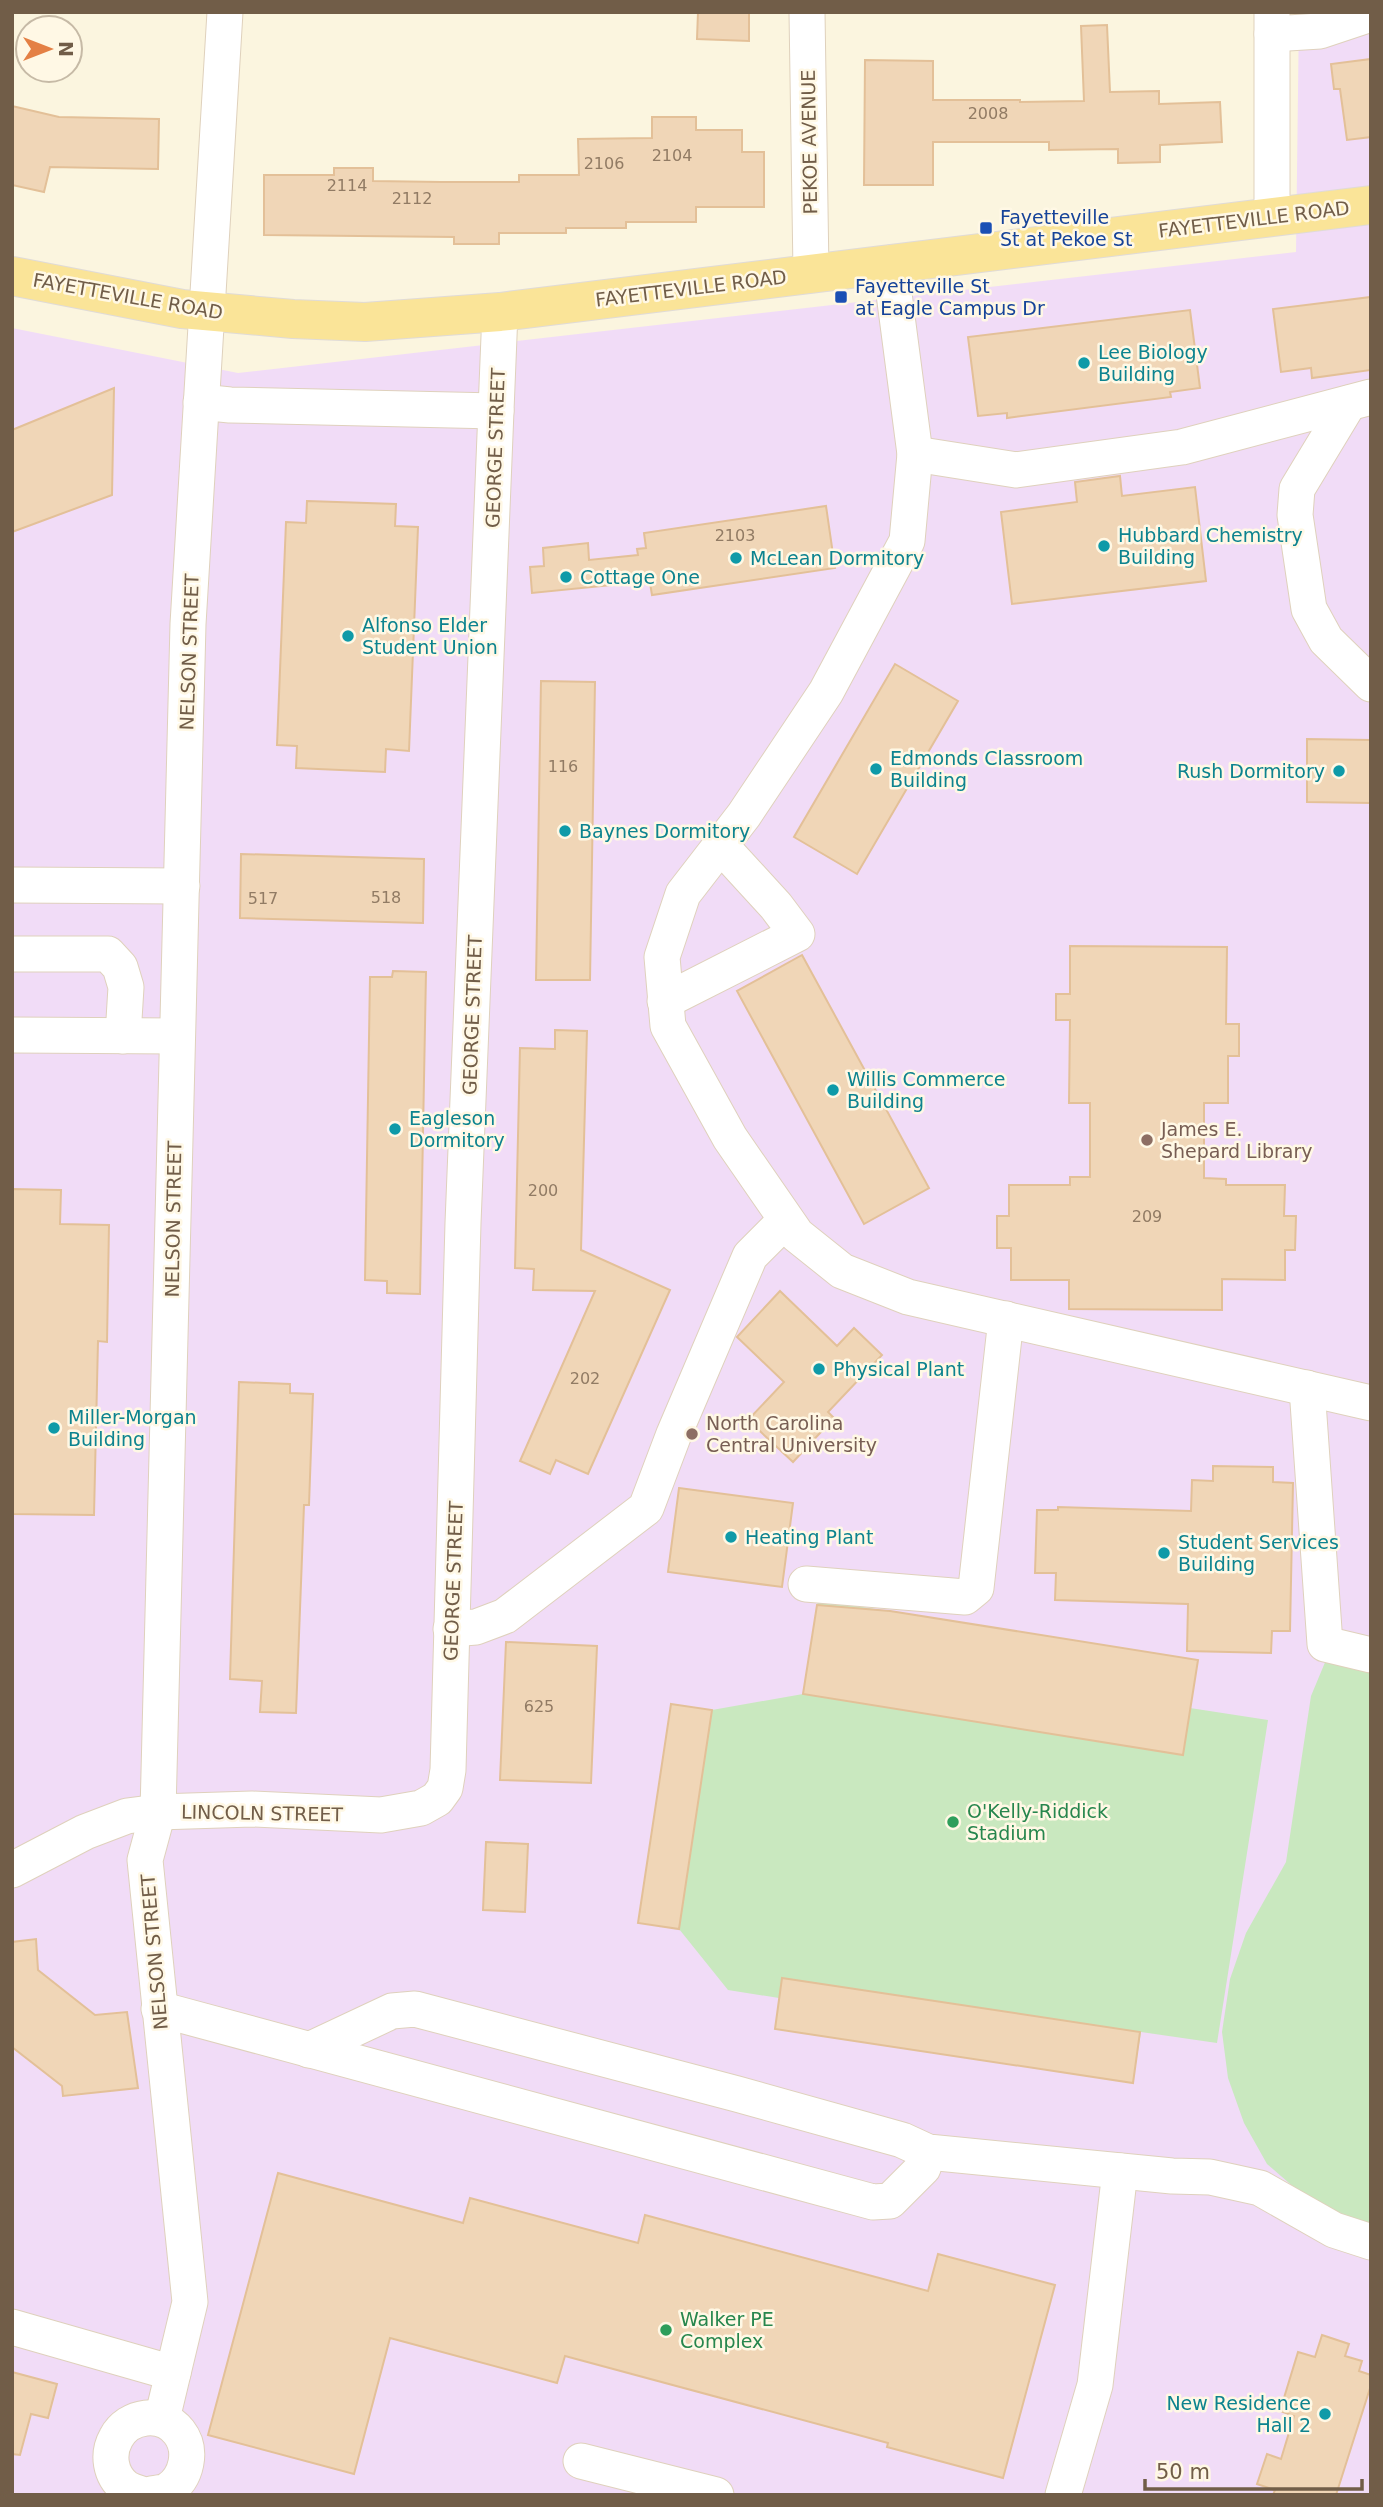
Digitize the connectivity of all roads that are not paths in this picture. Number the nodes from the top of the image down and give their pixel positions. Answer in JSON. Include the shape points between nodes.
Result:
{"nodes":[{"id":1,"x":225,"y":12,"type":"edge"},
{"id":2,"x":807,"y":12,"type":"edge"},
{"id":3,"x":1371,"y":14,"type":"edge"},
{"id":4,"x":1272,"y":23,"type":"edge"},
{"id":5,"x":1371,"y":205,"type":"edge"},
{"id":6,"x":1272,"y":217,"type":"junction"},
{"id":7,"x":890,"y":263,"type":"junction"},
{"id":8,"x":811,"y":272,"type":"junction"},
{"id":9,"x":12,"y":276,"type":"edge"},
{"id":10,"x":206,"y":312,"type":"junction"},
{"id":11,"x":500,"y":312,"type":"junction"},
{"id":12,"x":1360,"y":400,"type":"edge"},
{"id":13,"x":201,"y":402,"type":"junction"},
{"id":14,"x":496,"y":411,"type":"junction"},
{"id":15,"x":915,"y":454,"type":"junction"},
{"id":16,"x":1371,"y":684,"type":"edge"},
{"id":17,"x":721,"y":846,"type":"junction"},
{"id":18,"x":12,"y":886,"type":"edge"},
{"id":19,"x":182,"y":886,"type":"junction"},
{"id":20,"x":12,"y":954,"type":"edge"},
{"id":21,"x":665,"y":1001,"type":"junction"},
{"id":22,"x":12,"y":1035,"type":"edge"},
{"id":23,"x":123,"y":1036,"type":"junction"},
{"id":24,"x":177,"y":1036,"type":"junction"},
{"id":25,"x":786,"y":1220,"type":"junction"},
{"id":26,"x":1006,"y":1319,"type":"junction"},
{"id":27,"x":1307,"y":1388,"type":"junction"},
{"id":28,"x":1371,"y":1403,"type":"edge"},
{"id":29,"x":806,"y":1584,"type":"dead end"},
{"id":30,"x":452,"y":1629,"type":"junction"},
{"id":31,"x":1371,"y":1655,"type":"edge"},
{"id":32,"x":438,"y":1799,"type":"joint"},
{"id":33,"x":158,"y":1812,"type":"junction"},
{"id":34,"x":12,"y":1870,"type":"edge"},
{"id":35,"x":159,"y":2009,"type":"junction"},
{"id":36,"x":309,"y":2050,"type":"junction"},
{"id":37,"x":928,"y":2152,"type":"junction"},
{"id":38,"x":1120,"y":2172,"type":"junction"},
{"id":39,"x":1371,"y":2242,"type":"edge"},
{"id":40,"x":12,"y":2326,"type":"edge"},
{"id":41,"x":173,"y":2373,"type":"junction"},
{"id":42,"x":162,"y":2419,"type":"junction"},
{"id":43,"x":581,"y":2460,"type":"dead end"},
{"id":44,"x":146,"y":2495,"type":"edge"},
{"id":45,"x":716,"y":2495,"type":"edge"},
{"id":46,"x":1063,"y":2495,"type":"edge"}],
"edges":[{"from":1,"to":10,"type":"street","name":"NELSON STREET"},
{"from":2,"to":8,"type":"street","name":"PEKOE AVENUE"},
{"from":3,"to":4,"type":"street","via":[[1320,31]]},
{"from":4,"to":6,"type":"street"},
{"from":5,"to":6,"type":"main road","name":"FAYETTEVILLE ROAD"},
{"from":6,"to":7,"type":"main road","name":"FAYETTEVILLE ROAD"},
{"from":7,"to":8,"type":"main road","name":"FAYETTEVILLE ROAD"},
{"from":7,"to":15,"type":"street"},
{"from":8,"to":11,"type":"main road","name":"FAYETTEVILLE ROAD"},
{"from":9,"to":10,"type":"main road","name":"FAYETTEVILLE ROAD"},
{"from":10,"to":11,"type":"main road","name":"FAYETTEVILLE ROAD","via":[[365,323]]},
{"from":10,"to":13,"type":"street","name":"NELSON STREET"},
{"from":11,"to":14,"type":"street","name":"GEORGE STREET"},
{"from":12,"to":15,"type":"street","via":[[1182,447],[1016,470]]},
{"from":12,"to":16,"type":"street","via":[[1297,489],[1295,515],[1309,609],[1326,640]]},
{"from":13,"to":14,"type":"street"},
{"from":13,"to":19,"type":"street","name":"NELSON STREET","via":[[188,624]]},
{"from":14,"to":30,"type":"street","name":"GEORGE STREET","via":[[463,1223]]},
{"from":15,"to":17,"type":"street","via":[[907,541],[826,692]]},
{"from":17,"to":21,"type":"street","via":[[683,894],[662,957]]},
{"from":17,"to":21,"type":"street","via":[[797,934]]},
{"from":18,"to":19,"type":"street"},
{"from":19,"to":24,"type":"street","name":"NELSON STREET"},
{"from":20,"to":23,"type":"street","via":[[108,954],[120,967],[126,987]]},
{"from":21,"to":25,"type":"street","via":[[668,1026],[730,1138]]},
{"from":22,"to":23,"type":"street"},
{"from":23,"to":24,"type":"street"},
{"from":24,"to":33,"type":"street","name":"NELSON STREET"},
{"from":25,"to":26,"type":"street","via":[[797,1235],[842,1271],[908,1297]]},
{"from":25,"to":30,"type":"street","via":[[750,1256],[646,1508],[505,1616],[476,1627]]},
{"from":26,"to":27,"type":"street"},
{"from":26,"to":29,"type":"street","via":[[976,1588],[965,1597]]},
{"from":27,"to":28,"type":"street"},
{"from":27,"to":31,"type":"street","via":[[1325,1644]]},
{"from":30,"to":32,"type":"street","name":"GEORGE STREET","via":[[448,1770]]},
{"from":32,"to":33,"type":"street","name":"LINCOLN STREET","via":[[421,1808],[381,1815],[252,1809]]},
{"from":33,"to":34,"type":"street","name":"LINCOLN STREET","via":[[127,1816],[85,1832]]},
{"from":33,"to":35,"type":"street","name":"NELSON STREET","via":[[145,1860]]},
{"from":35,"to":36,"type":"street"},
{"from":35,"to":41,"type":"street","name":"NELSON STREET","via":[[190,2302]]},
{"from":36,"to":37,"type":"street","via":[[392,2011],[415,2009],[737,2094],[902,2140]]},
{"from":36,"to":37,"type":"street","via":[[873,2202],[890,2201],[923,2168]]},
{"from":37,"to":38,"type":"street"},
{"from":38,"to":39,"type":"street","via":[[1210,2177],[1260,2188],[1334,2230]]},
{"from":38,"to":46,"type":"street","via":[[1095,2385]]},
{"from":40,"to":41,"type":"street"},
{"from":41,"to":42,"type":"street","name":"NELSON STREET"},
{"from":42,"to":44,"type":"street","via":[[180,2432],[187,2453],[183,2475],[168,2490]]},
{"from":42,"to":44,"type":"street","via":[[140,2418],[121,2428],[110,2448],[112,2470],[125,2488]]},
{"from":43,"to":45,"type":"street"}]}
